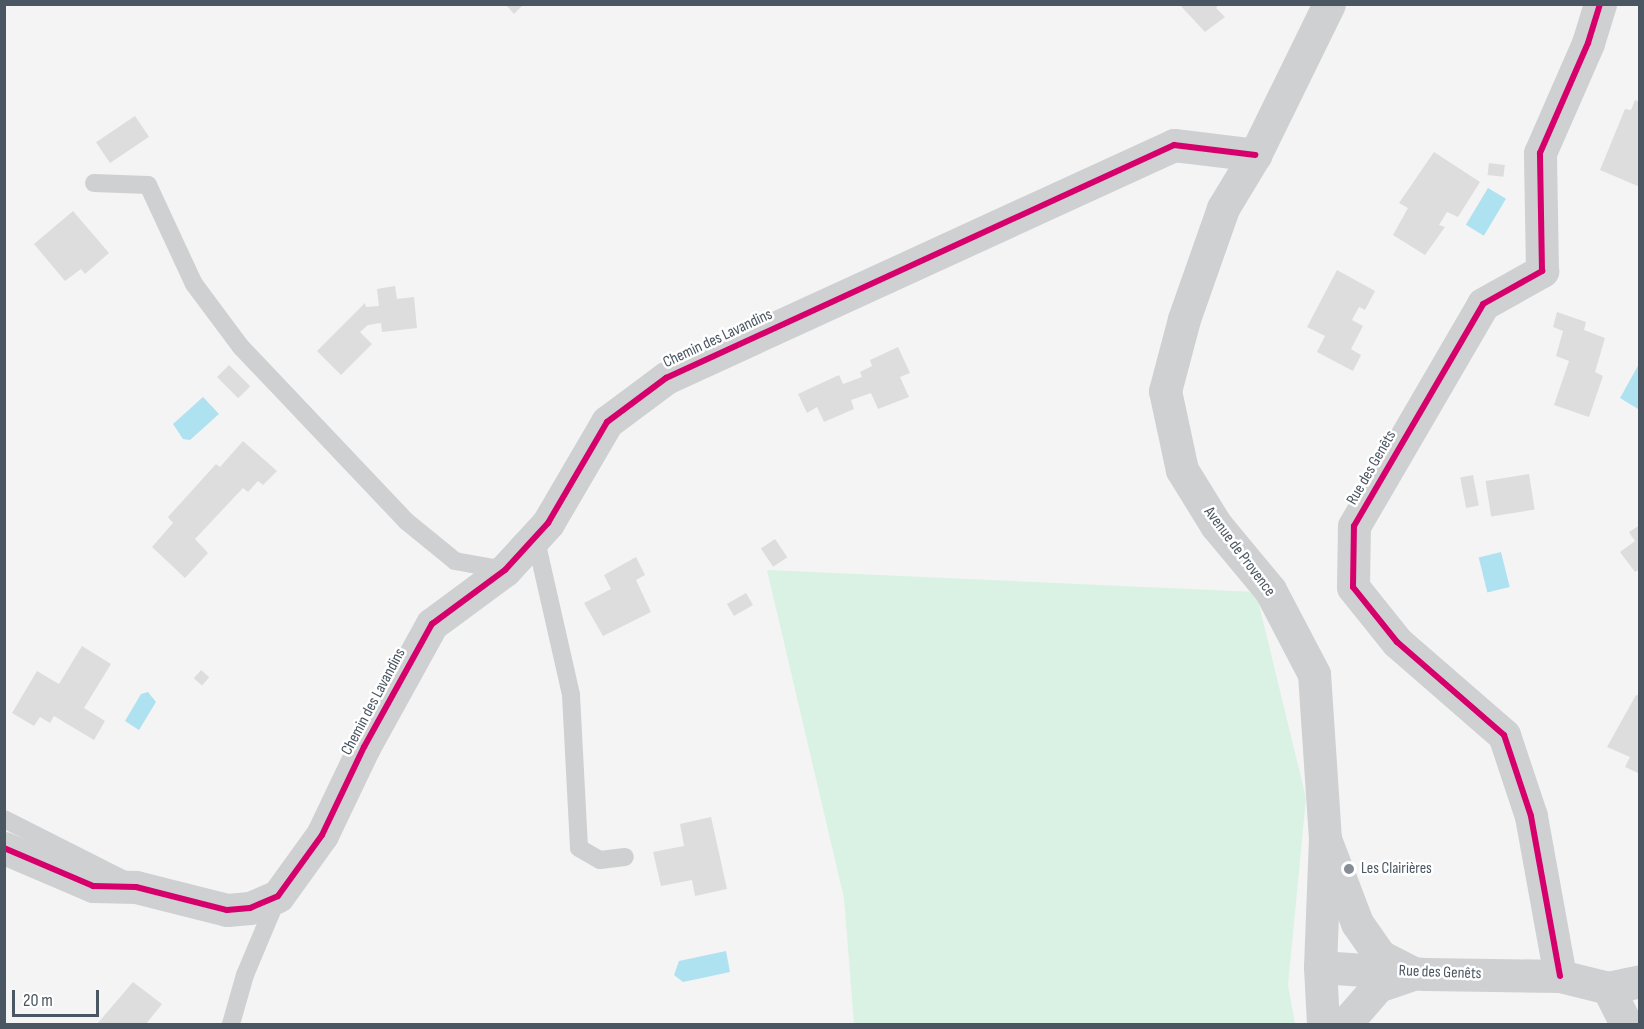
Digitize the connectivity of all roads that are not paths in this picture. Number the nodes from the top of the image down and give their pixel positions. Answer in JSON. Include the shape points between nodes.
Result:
{"nodes":[{"id":1,"x":1329,"y":4,"type":"edge"},
{"id":2,"x":1600,"y":4,"type":"edge"},
{"id":3,"x":1255,"y":154,"type":"junction"},
{"id":4,"x":94,"y":183,"type":"dead end"},
{"id":5,"x":535,"y":537,"type":"junction"},
{"id":6,"x":505,"y":570,"type":"junction"},
{"id":7,"x":4,"y":819,"type":"edge"},
{"id":8,"x":1325,"y":839,"type":"junction"},
{"id":9,"x":4,"y":848,"type":"edge"},
{"id":10,"x":625,"y":857,"type":"dead end"},
{"id":11,"x":136,"y":887,"type":"junction"},
{"id":12,"x":278,"y":896,"type":"junction"},
{"id":13,"x":1320,"y":967,"type":"junction"},
{"id":14,"x":1414,"y":974,"type":"junction"},
{"id":15,"x":1560,"y":976,"type":"junction"},
{"id":16,"x":1640,"y":981,"type":"edge"},
{"id":17,"x":1608,"y":988,"type":"junction"},
{"id":18,"x":231,"y":1024,"type":"edge"},
{"id":19,"x":1323,"y":1024,"type":"edge"},
{"id":20,"x":1345,"y":1024,"type":"edge"},
{"id":21,"x":1626,"y":1024,"type":"edge"}],
"edges":[{"from":1,"to":3,"type":"street","name":"Avenue de Provence"},
{"from":2,"to":15,"type":"street","name":"Rue des Genêts","via":[[1588,43],[1540,153],[1542,271],[1482,304],[1354,526],[1353,587],[1397,642],[1504,735],[1531,816]]},
{"from":3,"to":5,"type":"street","name":"Chemin des Lavandins","via":[[1174,145],[666,378],[607,422],[548,523]]},
{"from":3,"to":8,"type":"street","name":"Avenue de Provence","via":[[1224,208],[1184,318],[1165,391],[1182,470],[1216,525],[1270,590],[1314,674]]},
{"from":4,"to":6,"type":"lane","via":[[148,185],[194,284],[241,347],[406,521],[455,561]]},
{"from":5,"to":6,"type":"street","name":"Chemin des Lavandins"},
{"from":5,"to":10,"type":"lane","via":[[571,696],[579,848],[600,860]]},
{"from":6,"to":12,"type":"street","name":"Chemin des Lavandins","via":[[432,624],[364,747],[322,836]]},
{"from":7,"to":11,"type":"lane"},
{"from":8,"to":13,"type":"street","name":"Avenue de Provence"},
{"from":8,"to":14,"type":"street","via":[[1357,923],[1380,956]]},
{"from":9,"to":11,"type":"street","via":[[93,886]]},
{"from":11,"to":12,"type":"street","via":[[227,910],[250,908]]},
{"from":12,"to":18,"type":"lane","via":[[245,975]]},
{"from":13,"to":14,"type":"street","name":"Rue des Genêts"},
{"from":13,"to":19,"type":"street","name":"Avenue de Provence"},
{"from":14,"to":15,"type":"street","name":"Rue des Genêts"},
{"from":14,"to":20,"type":"street","via":[[1378,986]]},
{"from":15,"to":17,"type":"street","name":"Rue des Genêts"},
{"from":16,"to":17,"type":"street","name":"Rue des Genêts"},
{"from":17,"to":21,"type":"street"}]}
